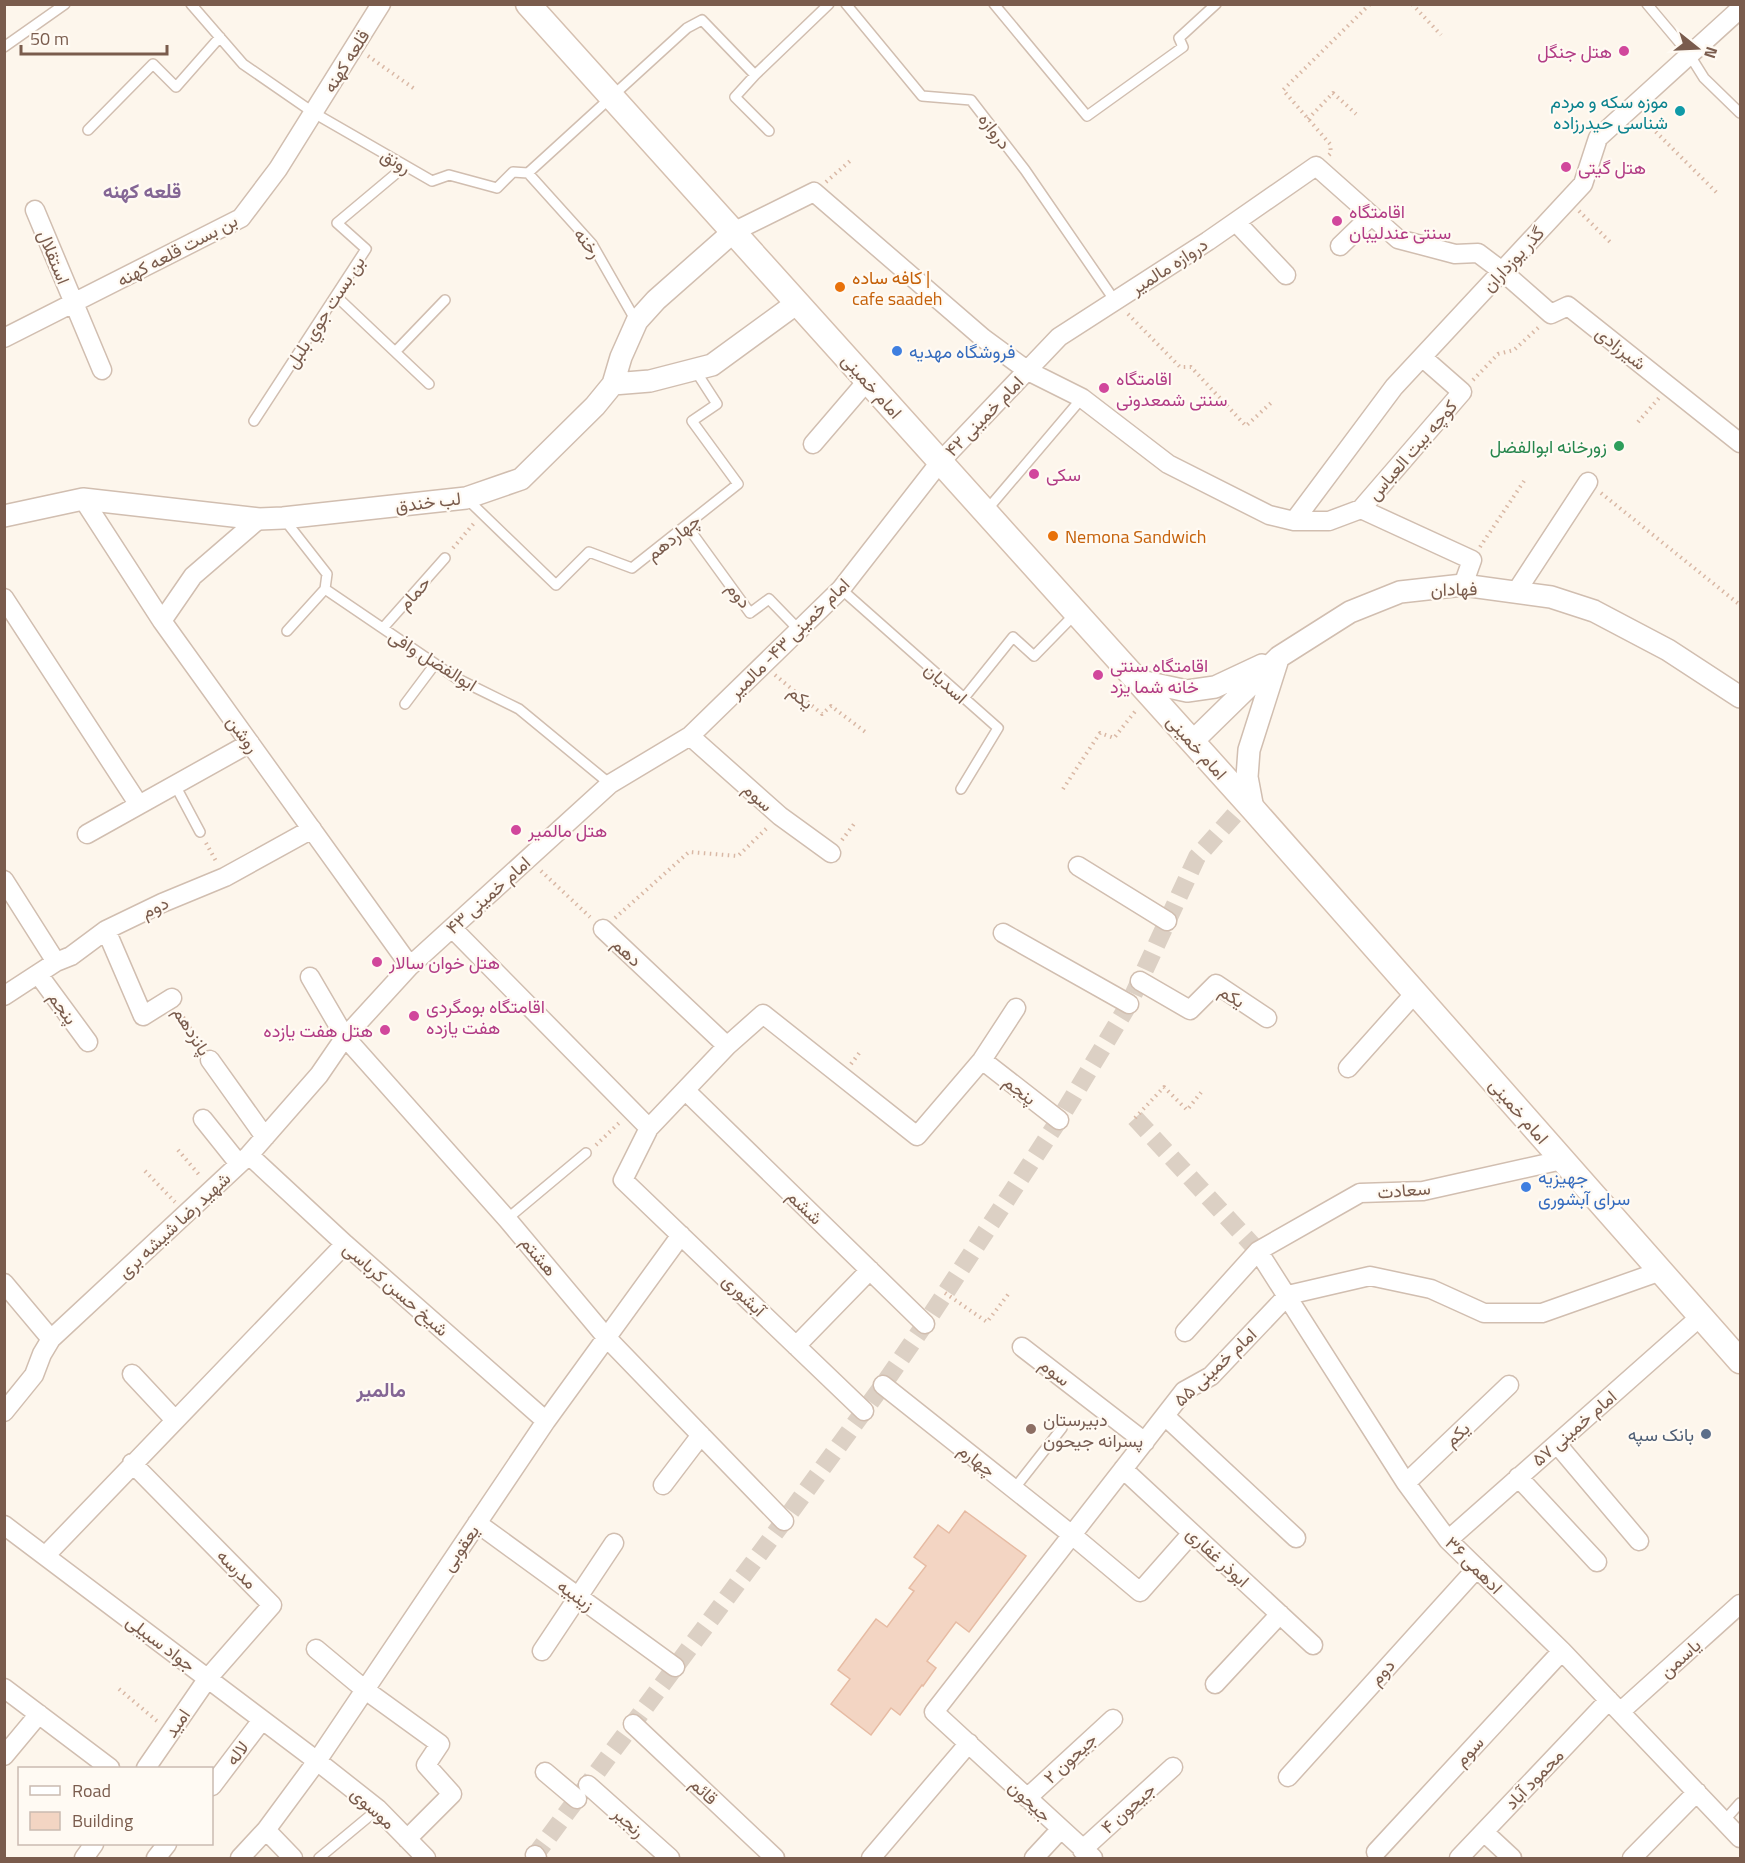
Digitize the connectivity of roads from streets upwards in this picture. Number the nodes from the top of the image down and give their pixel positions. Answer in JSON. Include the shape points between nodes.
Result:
{"nodes":[{"id":1,"x":381,"y":4,"type":"edge"},
{"id":2,"x":528,"y":4,"type":"edge"},
{"id":3,"x":1740,"y":9,"type":"edge"},
{"id":4,"x":312,"y":115,"type":"joint"},
{"id":5,"x":35,"y":210,"type":"dead end"},
{"id":6,"x":1371,"y":216,"type":"junction"},
{"id":7,"x":1236,"y":222,"type":"junction"},
{"id":8,"x":733,"y":232,"type":"junction"},
{"id":9,"x":1340,"y":246,"type":"dead end"},
{"id":10,"x":1502,"y":271,"type":"junction"},
{"id":11,"x":1286,"y":275,"type":"dead end"},
{"id":12,"x":797,"y":303,"type":"junction"},
{"id":13,"x":73,"y":304,"type":"junction"},
{"id":14,"x":4,"y":338,"type":"edge"},
{"id":15,"x":1422,"y":357,"type":"junction"},
{"id":16,"x":102,"y":370,"type":"dead end"},
{"id":17,"x":1028,"y":371,"type":"junction"},
{"id":18,"x":867,"y":381,"type":"junction"},
{"id":19,"x":613,"y":384,"type":"junction"},
{"id":20,"x":1740,"y":443,"type":"edge"},
{"id":21,"x":813,"y":444,"type":"dead end"},
{"id":22,"x":940,"y":462,"type":"junction"},
{"id":23,"x":1588,"y":482,"type":"road end"},
{"id":24,"x":83,"y":499,"type":"junction"},
{"id":25,"x":1361,"y":509,"type":"junction"},
{"id":26,"x":4,"y":516,"type":"edge"},
{"id":27,"x":259,"y":519,"type":"junction"},
{"id":28,"x":1294,"y":521,"type":"junction"},
{"id":29,"x":1463,"y":585,"type":"junction"},
{"id":30,"x":1516,"y":592,"type":"junction"},
{"id":31,"x":7,"y":607,"type":"edge"},
{"id":32,"x":162,"y":621,"type":"junction"},
{"id":33,"x":1279,"y":657,"type":"junction"},
{"id":34,"x":1143,"y":687,"type":"junction"},
{"id":35,"x":1740,"y":697,"type":"edge"},
{"id":36,"x":690,"y":736,"type":"junction"},
{"id":37,"x":1192,"y":742,"type":"junction"},
{"id":38,"x":250,"y":743,"type":"junction"},
{"id":39,"x":610,"y":784,"type":"joint"},
{"id":40,"x":139,"y":805,"type":"junction"},
{"id":41,"x":1253,"y":809,"type":"junction"},
{"id":42,"x":312,"y":829,"type":"junction"},
{"id":43,"x":87,"y":834,"type":"dead end"},
{"id":44,"x":831,"y":853,"type":"dead end"},
{"id":45,"x":1078,"y":866,"type":"dead end"},
{"id":46,"x":4,"y":880,"type":"edge"},
{"id":47,"x":1167,"y":921,"type":"dead end"},
{"id":48,"x":452,"y":928,"type":"junction"},
{"id":49,"x":603,"y":929,"type":"road end"},
{"id":50,"x":106,"y":930,"type":"junction"},
{"id":51,"x":1003,"y":933,"type":"dead end"},
{"id":52,"x":56,"y":962,"type":"junction"},
{"id":53,"x":410,"y":966,"type":"junction"},
{"id":54,"x":38,"y":974,"type":"junction"},
{"id":55,"x":310,"y":977,"type":"dead end"},
{"id":56,"x":1140,"y":981,"type":"dead end"},
{"id":57,"x":1415,"y":993,"type":"junction"},
{"id":58,"x":4,"y":996,"type":"edge"},
{"id":59,"x":172,"y":998,"type":"road end"},
{"id":60,"x":1129,"y":1004,"type":"dead end"},
{"id":61,"x":1016,"y":1008,"type":"dead end"},
{"id":62,"x":1267,"y":1018,"type":"dead end"},
{"id":63,"x":345,"y":1037,"type":"junction"},
{"id":64,"x":88,"y":1042,"type":"dead end"},
{"id":65,"x":727,"y":1046,"type":"junction"},
{"id":66,"x":210,"y":1060,"type":"road end"},
{"id":67,"x":982,"y":1060,"type":"junction"},
{"id":68,"x":1348,"y":1068,"type":"dead end"},
{"id":69,"x":685,"y":1090,"type":"junction"},
{"id":70,"x":203,"y":1119,"type":"dead end"},
{"id":71,"x":1059,"y":1120,"type":"dead end"},
{"id":72,"x":649,"y":1128,"type":"junction"},
{"id":73,"x":265,"y":1137,"type":"junction"},
{"id":74,"x":244,"y":1159,"type":"junction"},
{"id":75,"x":1562,"y":1160,"type":"junction"},
{"id":76,"x":681,"y":1235,"type":"junction"},
{"id":77,"x":345,"y":1244,"type":"junction"},
{"id":78,"x":1258,"y":1251,"type":"junction"},
{"id":79,"x":870,"y":1270,"type":"junction"},
{"id":80,"x":1661,"y":1271,"type":"junction"},
{"id":81,"x":4,"y":1283,"type":"edge"},
{"id":82,"x":1288,"y":1295,"type":"junction"},
{"id":83,"x":1701,"y":1316,"type":"junction"},
{"id":84,"x":925,"y":1324,"type":"dead end"},
{"id":85,"x":1185,"y":1332,"type":"dead end"},
{"id":86,"x":606,"y":1337,"type":"junction"},
{"id":87,"x":51,"y":1339,"type":"junction"},
{"id":88,"x":796,"y":1346,"type":"junction"},
{"id":89,"x":1022,"y":1347,"type":"dead end"},
{"id":90,"x":1740,"y":1361,"type":"edge"},
{"id":91,"x":132,"y":1374,"type":"dead end"},
{"id":92,"x":883,"y":1385,"type":"dead end"},
{"id":93,"x":1509,"y":1385,"type":"dead end"},
{"id":94,"x":864,"y":1411,"type":"dead end"},
{"id":95,"x":4,"y":1412,"type":"edge"},
{"id":96,"x":1165,"y":1416,"type":"junction"},
{"id":97,"x":175,"y":1420,"type":"junction"},
{"id":98,"x":546,"y":1421,"type":"junction"},
{"id":99,"x":700,"y":1434,"type":"junction"},
{"id":100,"x":1145,"y":1442,"type":"junction"},
{"id":101,"x":1557,"y":1444,"type":"junction"},
{"id":102,"x":132,"y":1463,"type":"junction"},
{"id":103,"x":1123,"y":1469,"type":"junction"},
{"id":104,"x":1518,"y":1477,"type":"junction"},
{"id":105,"x":1406,"y":1483,"type":"junction"},
{"id":106,"x":663,"y":1485,"type":"dead end"},
{"id":107,"x":784,"y":1521,"type":"dead end"},
{"id":108,"x":477,"y":1523,"type":"junction"},
{"id":109,"x":4,"y":1525,"type":"edge"},
{"id":110,"x":1192,"y":1533,"type":"junction"},
{"id":111,"x":1072,"y":1535,"type":"junction"},
{"id":112,"x":1296,"y":1538,"type":"dead end"},
{"id":113,"x":1448,"y":1540,"type":"junction"},
{"id":114,"x":1639,"y":1541,"type":"dead end"},
{"id":115,"x":614,"y":1543,"type":"dead end"},
{"id":116,"x":45,"y":1556,"type":"junction"},
{"id":117,"x":1597,"y":1562,"type":"dead end"},
{"id":118,"x":1477,"y":1568,"type":"junction"},
{"id":119,"x":578,"y":1596,"type":"junction"},
{"id":120,"x":1740,"y":1604,"type":"edge"},
{"id":121,"x":1280,"y":1614,"type":"junction"},
{"id":122,"x":1312,"y":1645,"type":"dead end"},
{"id":123,"x":316,"y":1649,"type":"dead end"},
{"id":124,"x":542,"y":1651,"type":"dead end"},
{"id":125,"x":1562,"y":1651,"type":"junction"},
{"id":126,"x":675,"y":1667,"type":"dead end"},
{"id":127,"x":207,"y":1678,"type":"junction"},
{"id":128,"x":1215,"y":1684,"type":"dead end"},
{"id":129,"x":4,"y":1688,"type":"edge"},
{"id":130,"x":364,"y":1689,"type":"junction"},
{"id":131,"x":1614,"y":1706,"type":"junction"},
{"id":132,"x":39,"y":1714,"type":"junction"},
{"id":133,"x":1113,"y":1719,"type":"dead end"},
{"id":134,"x":262,"y":1720,"type":"junction"},
{"id":135,"x":633,"y":1724,"type":"dead end"},
{"id":136,"x":969,"y":1743,"type":"junction"},
{"id":137,"x":4,"y":1756,"type":"edge"},
{"id":138,"x":317,"y":1761,"type":"junction"},
{"id":139,"x":109,"y":1767,"type":"edge"},
{"id":140,"x":147,"y":1767,"type":"edge"},
{"id":141,"x":1173,"y":1767,"type":"dead end"},
{"id":142,"x":545,"y":1772,"type":"dead end"},
{"id":143,"x":1288,"y":1777,"type":"dead end"},
{"id":144,"x":213,"y":1785,"type":"edge"},
{"id":145,"x":1696,"y":1792,"type":"junction"},
{"id":146,"x":1027,"y":1798,"type":"junction"},
{"id":147,"x":266,"y":1830,"type":"junction"},
{"id":148,"x":1060,"y":1830,"type":"junction"},
{"id":149,"x":1484,"y":1832,"type":"junction"},
{"id":150,"x":1740,"y":1838,"type":"edge"},
{"id":151,"x":407,"y":1839,"type":"junction"},
{"id":152,"x":93,"y":1845,"type":"edge"},
{"id":153,"x":166,"y":1845,"type":"edge"},
{"id":154,"x":1376,"y":1852,"type":"dead end"},
{"id":155,"x":1087,"y":1854,"type":"edge"},
{"id":156,"x":84,"y":1858,"type":"edge"},
{"id":157,"x":156,"y":1858,"type":"edge"},
{"id":158,"x":240,"y":1858,"type":"edge"},
{"id":159,"x":294,"y":1858,"type":"edge"},
{"id":160,"x":426,"y":1858,"type":"edge"},
{"id":161,"x":670,"y":1858,"type":"edge"},
{"id":162,"x":775,"y":1858,"type":"edge"},
{"id":163,"x":872,"y":1858,"type":"edge"},
{"id":164,"x":1035,"y":1858,"type":"edge"},
{"id":165,"x":1459,"y":1858,"type":"edge"},
{"id":166,"x":1512,"y":1858,"type":"edge"},
{"id":167,"x":1632,"y":1858,"type":"edge"}],
"edges":[{"from":1,"to":4,"type":"street","name":"قلعه کهنه"},
{"from":2,"to":8,"type":"main road","name":"امام خمینی"},
{"from":3,"to":10,"type":"street","name":"گذر يوزداران","via":[[1598,138],[1583,184]]},
{"from":4,"to":13,"type":"street","name":"بن بست قلعه کهنه","via":[[241,218]]},
{"from":5,"to":13,"type":"street","name":"استقلال"},
{"from":6,"to":7,"type":"street","name":"دروازه مالمیر","via":[[1316,166]]},
{"from":6,"to":9,"type":"street"},
{"from":6,"to":10,"type":"street","via":[[1398,239],[1455,254],[1478,253]]},
{"from":7,"to":11,"type":"street"},
{"from":7,"to":17,"type":"street","name":"دروازه مالمیر","via":[[1059,337]]},
{"from":8,"to":12,"type":"main road","name":"امام خمینی"},
{"from":8,"to":17,"type":"street","via":[[814,192],[983,338]]},
{"from":8,"to":19,"type":"street","name":"لب خندق","via":[[637,321]]},
{"from":10,"to":15,"type":"street","name":"گذر يوزداران"},
{"from":10,"to":20,"type":"street","name":"شیرزادی","via":[[1551,314],[1568,306]]},
{"from":12,"to":18,"type":"main road","name":"امام خمینی"},
{"from":12,"to":19,"type":"street","via":[[712,365],[650,381]]},
{"from":13,"to":14,"type":"street","name":"بن بست قلعه کهنه"},
{"from":13,"to":16,"type":"street","name":"استقلال"},
{"from":15,"to":25,"type":"street","name":"کوچه بيت العباس","via":[[1462,392]]},
{"from":15,"to":28,"type":"street","name":"گذر يوزداران","via":[[1394,387]]},
{"from":17,"to":22,"type":"street","name":"امام خمینی ۴۲"},
{"from":17,"to":28,"type":"street","via":[[1082,398],[1168,464],[1269,515]]},
{"from":18,"to":21,"type":"street"},
{"from":18,"to":22,"type":"main road","name":"امام خمینی"},
{"from":19,"to":27,"type":"street","name":"لب خندق","via":[[521,479],[466,498]]},
{"from":22,"to":34,"type":"main road","name":"امام خمینی"},
{"from":22,"to":36,"type":"street","name":"امام خمینی ۴۳- مالمیر","via":[[842,589]]},
{"from":23,"to":30,"type":"street"},
{"from":24,"to":26,"type":"street","name":"لب خندق"},
{"from":24,"to":27,"type":"street","name":"لب خندق"},
{"from":24,"to":32,"type":"street","name":"روشن"},
{"from":25,"to":28,"type":"street","via":[[1329,521]]},
{"from":25,"to":29,"type":"street","via":[[1472,560]]},
{"from":27,"to":32,"type":"street","via":[[193,576]]},
{"from":29,"to":30,"type":"street","name":"فهادان"},
{"from":29,"to":33,"type":"street","name":"فهادان","via":[[1400,592],[1350,612]]},
{"from":30,"to":35,"type":"street","name":"فهادان","via":[[1551,597],[1594,611],[1668,650]]},
{"from":31,"to":40,"type":"street"},
{"from":32,"to":38,"type":"street","name":"روشن"},
{"from":33,"to":34,"type":"street","via":[[1215,687],[1187,691]]},
{"from":33,"to":37,"type":"street","name":"فهادان"},
{"from":33,"to":41,"type":"street","via":[[1249,750],[1246,768]]},
{"from":34,"to":37,"type":"main road","name":"امام خمینی"},
{"from":36,"to":39,"type":"street","name":"امام خمینی ۴۳- مالمیر"},
{"from":36,"to":44,"type":"street","name":"سوم","via":[[780,816]]},
{"from":37,"to":41,"type":"main road","name":"امام خمینی"},
{"from":38,"to":40,"type":"street"},
{"from":38,"to":42,"type":"street","name":"روشن"},
{"from":39,"to":48,"type":"street","name":"امام خمینی ۴۳"},
{"from":40,"to":43,"type":"street"},
{"from":41,"to":57,"type":"main road","name":"امام خمینی"},
{"from":42,"to":50,"type":"street","name":"دوم","via":[[225,876]]},
{"from":42,"to":53,"type":"street","name":"روشن"},
{"from":45,"to":47,"type":"street"},
{"from":46,"to":52,"type":"street"},
{"from":48,"to":53,"type":"street","name":"امام خمینی ۴۳"},
{"from":48,"to":72,"type":"street"},
{"from":49,"to":65,"type":"street","name":"دهم"},
{"from":50,"to":52,"type":"street","name":"دوم","via":[[71,956]]},
{"from":50,"to":59,"type":"street","name":"پانزدهم","via":[[143,1016]]},
{"from":51,"to":60,"type":"street"},
{"from":52,"to":54,"type":"street","name":"دوم"},
{"from":53,"to":63,"type":"street","name":"امام خمینی ۴۳"},
{"from":54,"to":58,"type":"street","name":"دوم"},
{"from":54,"to":64,"type":"street","name":"پنجم"},
{"from":55,"to":63,"type":"street","name":"هشتم"},
{"from":56,"to":62,"type":"street","name":"یکم","via":[[1190,1010],[1216,984]]},
{"from":57,"to":68,"type":"street"},
{"from":57,"to":75,"type":"main road","name":"امام خمینی"},
{"from":61,"to":67,"type":"street"},
{"from":63,"to":73,"type":"street","name":"شهید رضا شیشه بری","via":[[320,1075]]},
{"from":63,"to":86,"type":"street","name":"هشتم"},
{"from":65,"to":67,"type":"street","via":[[763,1014],[917,1136]]},
{"from":65,"to":69,"type":"street"},
{"from":66,"to":73,"type":"street","name":"پانزدهم"},
{"from":67,"to":71,"type":"street","name":"پنجم"},
{"from":69,"to":72,"type":"street"},
{"from":69,"to":79,"type":"street","name":"ششم"},
{"from":70,"to":74,"type":"street","name":"شیخ حسن کرباسی"},
{"from":72,"to":76,"type":"street","name":"آبشوری","via":[[623,1180]]},
{"from":73,"to":74,"type":"street","name":"شهید رضا شیشه بری"},
{"from":74,"to":77,"type":"street","name":"شیخ حسن کرباسی"},
{"from":74,"to":87,"type":"street","name":"شهید رضا شیشه بری"},
{"from":75,"to":78,"type":"street","name":"سعادت","via":[[1423,1191],[1359,1193]]},
{"from":75,"to":80,"type":"main road","name":"امام خمینی"},
{"from":76,"to":86,"type":"street","name":"یعقوبی"},
{"from":76,"to":88,"type":"street","name":"آبشوری"},
{"from":77,"to":97,"type":"street"},
{"from":77,"to":98,"type":"street","name":"شیخ حسن کرباسی"},
{"from":78,"to":82,"type":"street","name":"ادهمی ۳۶"},
{"from":78,"to":85,"type":"street","name":"سعادت"},
{"from":79,"to":84,"type":"street","name":"ششم"},
{"from":79,"to":88,"type":"street"},
{"from":80,"to":82,"type":"street","via":[[1542,1314],[1484,1313],[1431,1289],[1370,1276]]},
{"from":80,"to":83,"type":"main road","name":"امام خمینی"},
{"from":81,"to":87,"type":"street"},
{"from":82,"to":96,"type":"street","name":"امام خمینی ۵۵","via":[[1211,1376],[1184,1391]]},
{"from":82,"to":105,"type":"street","name":"ادهمی ۳۶"},
{"from":83,"to":90,"type":"main road","name":"امام خمینی"},
{"from":83,"to":101,"type":"street","name":"امام خمینی ۵۷"},
{"from":86,"to":98,"type":"street","name":"یعقوبی"},
{"from":86,"to":99,"type":"street","name":"هشتم"},
{"from":87,"to":95,"type":"street","name":"شهید رضا شیشه بری","via":[[34,1375]]},
{"from":88,"to":94,"type":"street","name":"آبشوری"},
{"from":89,"to":100,"type":"street","name":"سوم"},
{"from":91,"to":97,"type":"street"},
{"from":92,"to":111,"type":"street","name":"چهارم"},
{"from":93,"to":105,"type":"street","name":"یکم"},
{"from":96,"to":100,"type":"street","name":"امام خمینی ۵۵"},
{"from":96,"to":112,"type":"street"},
{"from":97,"to":102,"type":"street"},
{"from":98,"to":108,"type":"street","name":"یعقوبی"},
{"from":99,"to":106,"type":"street"},
{"from":99,"to":107,"type":"street","name":"هشتم"},
{"from":100,"to":103,"type":"street","name":"امام خمینی ۵۵"},
{"from":101,"to":104,"type":"street","name":"امام خمینی ۵۷"},
{"from":101,"to":114,"type":"street"},
{"from":102,"to":116,"type":"street"},
{"from":102,"to":127,"type":"street","name":"مدرسه","via":[[272,1605]]},
{"from":103,"to":110,"type":"street","name":"ابوذر غفاری"},
{"from":103,"to":111,"type":"street","name":"امام خمینی ۵۵"},
{"from":104,"to":113,"type":"street","name":"امام خمینی ۵۷"},
{"from":104,"to":117,"type":"street"},
{"from":105,"to":113,"type":"street","name":"ادهمی ۳۶"},
{"from":108,"to":119,"type":"street","name":"زینبیه"},
{"from":108,"to":130,"type":"street","name":"یعقوبی"},
{"from":109,"to":116,"type":"street","name":"جواد سبیلی"},
{"from":110,"to":111,"type":"street","via":[[1140,1592]]},
{"from":110,"to":121,"type":"street","name":"ابوذر غفاری"},
{"from":111,"to":136,"type":"street","name":"امام خمینی ۵۵","via":[[934,1712]]},
{"from":113,"to":118,"type":"street","name":"ادهمی ۳۶"},
{"from":115,"to":119,"type":"street"},
{"from":116,"to":127,"type":"street","name":"جواد سبیلی"},
{"from":118,"to":125,"type":"street","name":"ادهمی ۳۶"},
{"from":118,"to":143,"type":"street","name":"دوم"},
{"from":119,"to":124,"type":"street"},
{"from":119,"to":126,"type":"street","name":"زینبیه"},
{"from":120,"to":131,"type":"street","name":"یاسمن"},
{"from":121,"to":122,"type":"street","name":"ابوذر غفاری"},
{"from":121,"to":128,"type":"street"},
{"from":123,"to":130,"type":"street"},
{"from":125,"to":131,"type":"street","name":"ادهمی ۳۶"},
{"from":125,"to":154,"type":"street","name":"سوم"},
{"from":127,"to":134,"type":"street","name":"جواد سبیلی"},
{"from":127,"to":140,"type":"street","name":"امید"},
{"from":129,"to":132,"type":"street"},
{"from":130,"to":138,"type":"street","name":"یعقوبی"},
{"from":130,"to":151,"type":"street","via":[[440,1744],[426,1765],[452,1794]]},
{"from":131,"to":145,"type":"street","name":"ادهمی ۳۶"},
{"from":131,"to":149,"type":"street","name":"محمود آباد"},
{"from":132,"to":137,"type":"street"},
{"from":132,"to":139,"type":"street"},
{"from":133,"to":146,"type":"street","name":"جیحون ۲"},
{"from":134,"to":138,"type":"street","name":"جواد سبیلی"},
{"from":134,"to":144,"type":"street","name":"لاله"},
{"from":135,"to":162,"type":"street","name":"قائم"},
{"from":136,"to":146,"type":"street","name":"جیحون"},
{"from":136,"to":163,"type":"street"},
{"from":138,"to":147,"type":"street","name":"یعقوبی"},
{"from":138,"to":151,"type":"street","name":"موسوی","via":[[378,1809]]},
{"from":141,"to":155,"type":"street","name":"جیحون ۴"},
{"from":142,"to":161,"type":"street","name":"رنجبر","via":[[582,1792]]},
{"from":145,"to":150,"type":"street","name":"ادهمی ۳۶"},
{"from":145,"to":167,"type":"street"},
{"from":146,"to":148,"type":"street","name":"جیحون"},
{"from":147,"to":158,"type":"street","name":"یعقوبی"},
{"from":147,"to":159,"type":"street"},
{"from":148,"to":155,"type":"street","name":"جیحون"},
{"from":148,"to":164,"type":"street"},
{"from":149,"to":165,"type":"street","name":"محمود آباد"},
{"from":149,"to":166,"type":"street"},
{"from":151,"to":160,"type":"street","name":"موسوی"},
{"from":152,"to":156,"type":"street"},
{"from":153,"to":157,"type":"street"}]}
